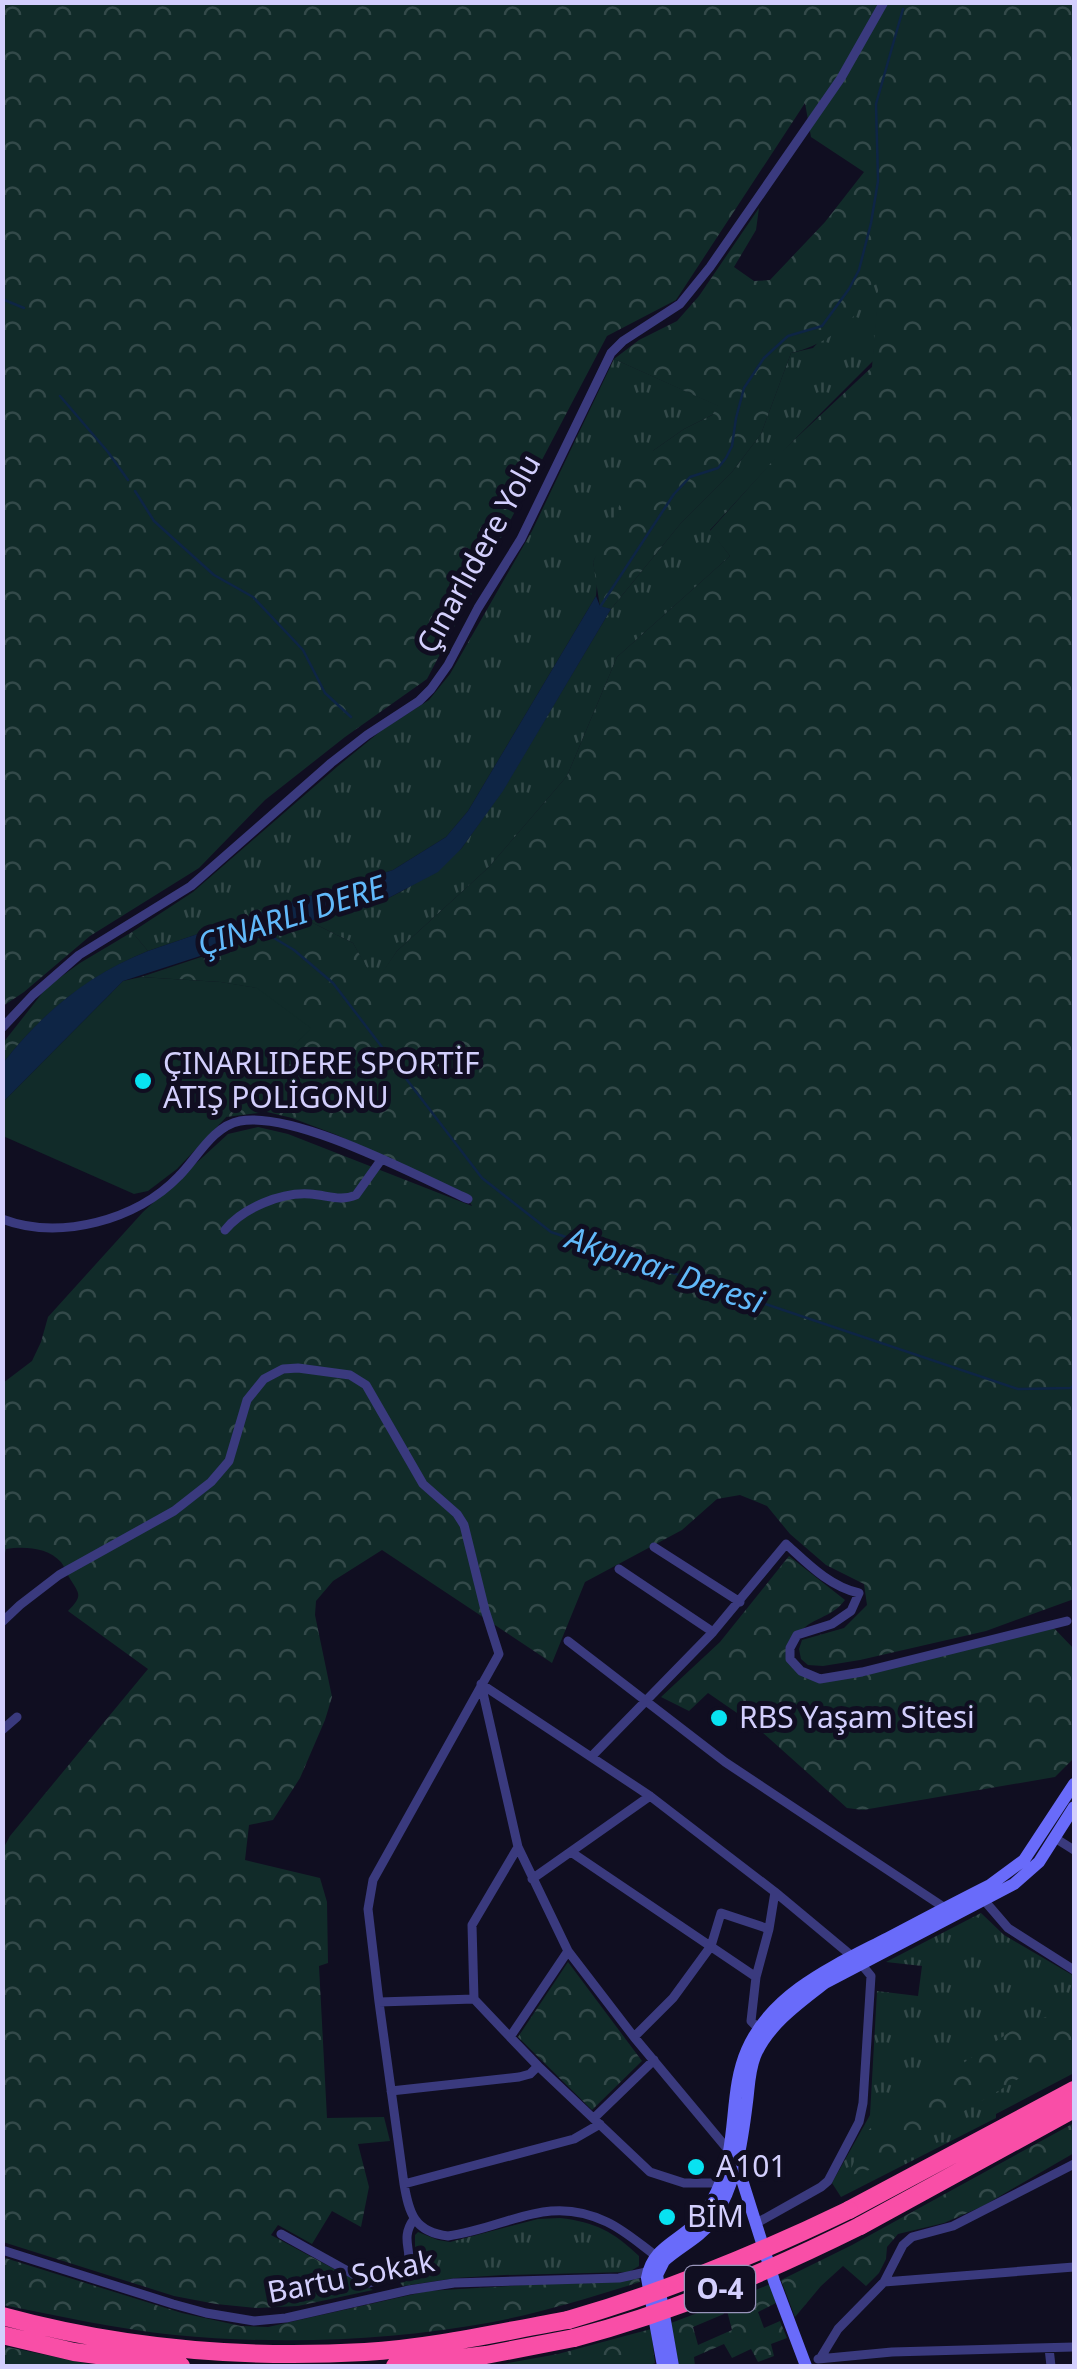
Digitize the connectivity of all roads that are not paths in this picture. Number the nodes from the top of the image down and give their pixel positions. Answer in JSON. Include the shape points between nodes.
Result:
{"nodes":[{"id":1,"x":896,"y":2,"type":"edge"},
{"id":2,"x":884,"y":4,"type":"edge"},
{"id":3,"x":3,"y":1028,"type":"edge"},
{"id":4,"x":381,"y":1160,"type":"junction"},
{"id":5,"x":468,"y":1199,"type":"dead end"},
{"id":6,"x":2,"y":1219,"type":"edge"},
{"id":7,"x":224,"y":1230,"type":"dead end"},
{"id":8,"x":654,"y":1547,"type":"dead end"},
{"id":9,"x":619,"y":1569,"type":"dead end"},
{"id":10,"x":740,"y":1602,"type":"junction"},
{"id":11,"x":1067,"y":1621,"type":"dead end"},
{"id":12,"x":2,"y":1622,"type":"edge"},
{"id":13,"x":713,"y":1632,"type":"junction"},
{"id":14,"x":568,"y":1640,"type":"dead end"},
{"id":15,"x":482,"y":1684,"type":"junction"},
{"id":16,"x":648,"y":1701,"type":"junction"},
{"id":17,"x":16,"y":1717,"type":"dead end"},
{"id":18,"x":2,"y":1730,"type":"edge"},
{"id":19,"x":592,"y":1756,"type":"junction"},
{"id":20,"x":1074,"y":1784,"type":"edge"},
{"id":21,"x":650,"y":1796,"type":"junction"},
{"id":22,"x":1074,"y":1806,"type":"edge"},
{"id":23,"x":1054,"y":1838,"type":"junction"},
{"id":24,"x":518,"y":1847,"type":"junction"},
{"id":25,"x":1074,"y":1850,"type":"edge"},
{"id":26,"x":571,"y":1852,"type":"junction"},
{"id":27,"x":532,"y":1879,"type":"junction"},
{"id":28,"x":774,"y":1892,"type":"junction"},
{"id":29,"x":982,"y":1895,"type":"junction"},
{"id":30,"x":945,"y":1908,"type":"junction"},
{"id":31,"x":769,"y":1929,"type":"junction"},
{"id":32,"x":712,"y":1946,"type":"junction"},
{"id":33,"x":568,"y":1951,"type":"junction"},
{"id":34,"x":857,"y":1961,"type":"junction"},
{"id":35,"x":1074,"y":1970,"type":"edge"},
{"id":36,"x":756,"y":1977,"type":"junction"},
{"id":37,"x":474,"y":1999,"type":"junction"},
{"id":38,"x":378,"y":2002,"type":"junction"},
{"id":39,"x":763,"y":2032,"type":"junction"},
{"id":40,"x":634,"y":2036,"type":"junction"},
{"id":41,"x":510,"y":2037,"type":"junction"},
{"id":42,"x":654,"y":2060,"type":"junction"},
{"id":43,"x":538,"y":2066,"type":"junction"},
{"id":44,"x":1074,"y":2090,"type":"edge"},
{"id":45,"x":391,"y":2091,"type":"junction"},
{"id":46,"x":1074,"y":2109,"type":"edge"},
{"id":47,"x":597,"y":2121,"type":"junction"},
{"id":48,"x":734,"y":2158,"type":"junction"},
{"id":49,"x":1074,"y":2164,"type":"edge"},
{"id":50,"x":732,"y":2183,"type":"junction"},
{"id":51,"x":404,"y":2184,"type":"junction"},
{"id":52,"x":414,"y":2220,"type":"junction"},
{"id":53,"x":755,"y":2224,"type":"junction"},
{"id":54,"x":280,"y":2234,"type":"dead end"},
{"id":55,"x":2,"y":2250,"type":"edge"},
{"id":56,"x":656,"y":2264,"type":"junction"},
{"id":57,"x":1074,"y":2267,"type":"edge"},
{"id":58,"x":389,"y":2277,"type":"junction"},
{"id":59,"x":884,"y":2282,"type":"junction"},
{"id":60,"x":392,"y":2294,"type":"junction"},
{"id":61,"x":2,"y":2316,"type":"edge"},
{"id":62,"x":571,"y":2328,"type":"junction"},
{"id":63,"x":2,"y":2335,"type":"edge"},
{"id":64,"x":1074,"y":2347,"type":"edge"},
{"id":65,"x":1049,"y":2348,"type":"junction"},
{"id":66,"x":892,"y":2352,"type":"junction"},
{"id":67,"x":820,"y":2357,"type":"junction"},
{"id":68,"x":182,"y":2366,"type":"edge"},
{"id":69,"x":395,"y":2366,"type":"edge"},
{"id":70,"x":663,"y":2366,"type":"edge"},
{"id":71,"x":674,"y":2366,"type":"edge"},
{"id":72,"x":804,"y":2366,"type":"edge"},
{"id":73,"x":895,"y":2366,"type":"edge"},
{"id":74,"x":1051,"y":2366,"type":"edge"}],
"edges":[{"from":1,"to":2,"type":"street"},
{"from":2,"to":3,"type":"street","name":"Çınarlıdere Yolu","via":[[841,78],[689,294],[611,352],[521,539],[431,689],[367,734],[191,886],[79,955]]},
{"from":4,"to":5,"type":"street"},
{"from":4,"to":6,"type":"street","via":[[290,1124],[236,1122],[224,1126],[160,1193],[112,1218],[46,1228]]},
{"from":4,"to":7,"type":"street","via":[[350,1198],[291,1195]]},
{"from":8,"to":10,"type":"street"},
{"from":9,"to":13,"type":"street"},
{"from":10,"to":11,"type":"street","via":[[786,1544],[844,1590],[858,1592],[852,1611],[798,1635],[790,1648],[800,1671],[820,1679]]},
{"from":10,"to":13,"type":"street"},
{"from":12,"to":15,"type":"street","via":[[59,1575],[174,1511],[211,1482],[230,1461],[247,1400],[264,1379],[298,1368],[350,1375],[366,1385],[423,1484],[464,1525],[499,1654]]},
{"from":13,"to":16,"type":"street"},
{"from":14,"to":16,"type":"street"},
{"from":15,"to":19,"type":"street"},
{"from":15,"to":24,"type":"street"},
{"from":15,"to":38,"type":"street","via":[[373,1880],[368,1909]]},
{"from":16,"to":19,"type":"street"},
{"from":16,"to":30,"type":"street","via":[[725,1762]]},
{"from":17,"to":18,"type":"street"},
{"from":19,"to":21,"type":"street"},
{"from":20,"to":29,"type":"main road","via":[[1024,1860]]},
{"from":21,"to":26,"type":"street"},
{"from":21,"to":28,"type":"street"},
{"from":22,"to":23,"type":"main road"},
{"from":23,"to":25,"type":"street"},
{"from":23,"to":29,"type":"main road","via":[[1025,1875]]},
{"from":24,"to":27,"type":"street"},
{"from":24,"to":37,"type":"street","via":[[472,1925]]},
{"from":26,"to":27,"type":"street"},
{"from":26,"to":32,"type":"street"},
{"from":27,"to":33,"type":"street"},
{"from":28,"to":31,"type":"street"},
{"from":28,"to":34,"type":"street"},
{"from":29,"to":30,"type":"main road"},
{"from":29,"to":34,"type":"main road"},
{"from":29,"to":35,"type":"street","via":[[1008,1928]]},
{"from":30,"to":34,"type":"main road"},
{"from":31,"to":32,"type":"street","via":[[721,1913]]},
{"from":31,"to":36,"type":"street"},
{"from":32,"to":36,"type":"street"},
{"from":32,"to":40,"type":"street"},
{"from":33,"to":40,"type":"street"},
{"from":33,"to":41,"type":"street"},
{"from":34,"to":39,"type":"main road"},
{"from":34,"to":53,"type":"street","via":[[871,1976],[858,2122],[822,2187]]},
{"from":36,"to":39,"type":"street","via":[[751,2021]]},
{"from":37,"to":38,"type":"street"},
{"from":37,"to":41,"type":"street"},
{"from":38,"to":45,"type":"street"},
{"from":39,"to":48,"type":"main road","via":[[741,2067]]},
{"from":40,"to":42,"type":"street"},
{"from":41,"to":43,"type":"street"},
{"from":42,"to":47,"type":"street"},
{"from":42,"to":48,"type":"street"},
{"from":43,"to":45,"type":"street","via":[[519,2078]]},
{"from":43,"to":47,"type":"street"},
{"from":44,"to":62,"type":"highway","number":"O-4","bridge":true,"via":[[849,2210]]},
{"from":45,"to":51,"type":"street"},
{"from":46,"to":62,"type":"highway","number":"O-4","bridge":true,"via":[[805,2253],[634,2322]]},
{"from":47,"to":50,"type":"street","via":[[661,2177]]},
{"from":47,"to":51,"type":"street","via":[[574,2139]]},
{"from":48,"to":50,"type":"main road"},
{"from":48,"to":50,"type":"main road"},
{"from":49,"to":59,"type":"street","via":[[954,2226],[912,2237]]},
{"from":50,"to":53,"type":"main road"},
{"from":50,"to":56,"type":"main road"},
{"from":51,"to":52,"type":"street"},
{"from":52,"to":56,"type":"street","via":[[448,2236],[562,2210],[612,2225]]},
{"from":52,"to":58,"type":"street","via":[[410,2259]]},
{"from":53,"to":72,"type":"main road"},
{"from":54,"to":58,"type":"street","via":[[369,2283]]},
{"from":55,"to":60,"type":"street","name":"Bartu Sokak","via":[[254,2321]]},
{"from":56,"to":60,"type":"street","name":"Bartu Sokak","via":[[619,2278],[454,2283]]},
{"from":56,"to":70,"type":"main road","via":[[647,2278]]},
{"from":56,"to":71,"type":"main road"},
{"from":57,"to":59,"type":"street"},
{"from":58,"to":60,"type":"street"},
{"from":59,"to":67,"type":"street"},
{"from":61,"to":62,"type":"highway","number":"O-4","via":[[128,2342],[260,2354],[367,2352]]},
{"from":62,"to":69,"type":"highway","number":"O-4","via":[[486,2355]]},
{"from":63,"to":68,"type":"highway"},
{"from":64,"to":65,"type":"street"},
{"from":65,"to":66,"type":"street"},
{"from":65,"to":74,"type":"street"},
{"from":66,"to":67,"type":"street"},
{"from":66,"to":73,"type":"street"},
{"from":67,"to":72,"type":"street"}]}
